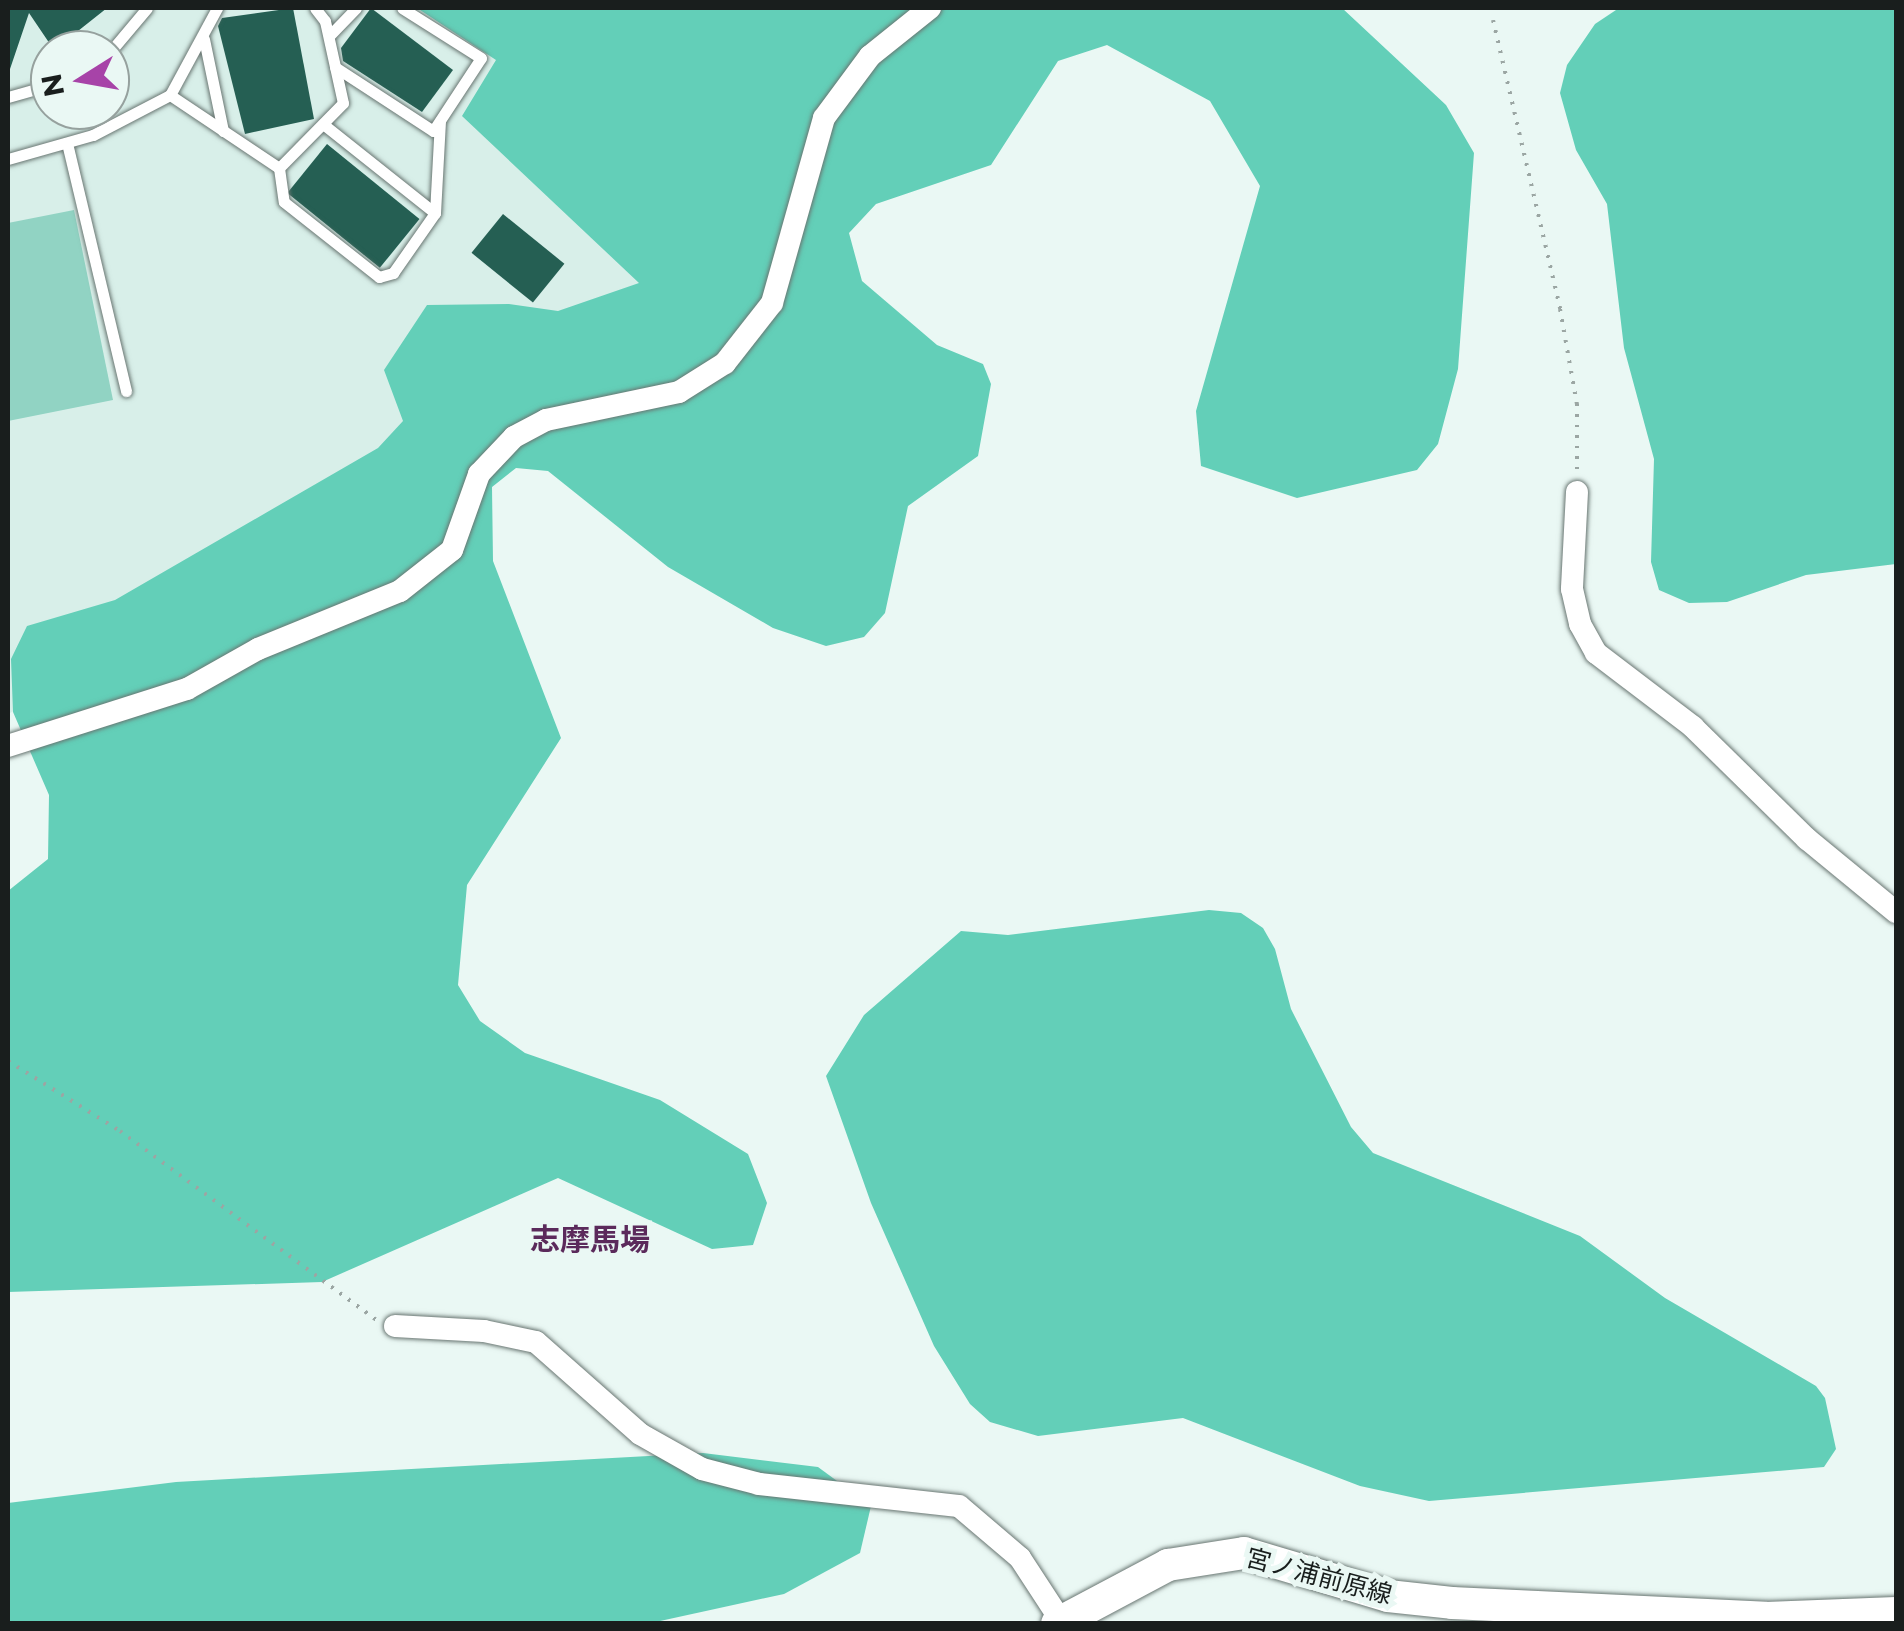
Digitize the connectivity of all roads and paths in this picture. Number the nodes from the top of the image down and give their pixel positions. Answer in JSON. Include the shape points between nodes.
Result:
{"nodes":[{"id":1,"x":147,"y":8,"type":"edge"},
{"id":2,"x":216,"y":8,"type":"edge"},
{"id":3,"x":315,"y":8,"type":"edge"},
{"id":4,"x":356,"y":8,"type":"edge"},
{"id":5,"x":402,"y":8,"type":"edge"},
{"id":6,"x":930,"y":8,"type":"edge"},
{"id":7,"x":1492,"y":20,"type":"dead end"},
{"id":8,"x":128,"y":30,"type":"edge"},
{"id":9,"x":328,"y":36,"type":"junction"},
{"id":10,"x":204,"y":40,"type":"junction"},
{"id":11,"x":335,"y":67,"type":"junction"},
{"id":12,"x":170,"y":94,"type":"junction"},
{"id":13,"x":440,"y":121,"type":"junction"},
{"id":14,"x":323,"y":124,"type":"junction"},
{"id":15,"x":223,"y":131,"type":"junction"},
{"id":16,"x":67,"y":143,"type":"junction"},
{"id":17,"x":8,"y":159,"type":"edge"},
{"id":18,"x":280,"y":168,"type":"junction"},
{"id":19,"x":435,"y":212,"type":"junction"},
{"id":20,"x":126,"y":392,"type":"dead end"},
{"id":21,"x":1576,"y":492,"type":"joint"},
{"id":22,"x":8,"y":746,"type":"edge"},
{"id":23,"x":1896,"y":912,"type":"edge"},
{"id":24,"x":8,"y":1061,"type":"edge"},
{"id":25,"x":395,"y":1326,"type":"joint"},
{"id":26,"x":1896,"y":1612,"type":"edge"},
{"id":27,"x":1562,"y":1616,"type":"edge"},
{"id":28,"x":1059,"y":1622,"type":"edge"}],
"edges":[{"from":1,"to":8,"type":"lane"},
{"from":2,"to":10,"type":"lane"},
{"from":3,"to":9,"type":"lane"},
{"from":4,"to":9,"type":"lane"},
{"from":5,"to":13,"type":"lane","via":[[481,58]]},
{"from":6,"to":22,"type":"street","via":[[870,56],[824,118],[772,302],[725,364],[678,392],[546,420],[514,437],[480,474],[452,550],[400,590],[258,648],[187,689]]},
{"from":7,"to":21,"type":"path","via":[[1560,309],[1576,404]]},
{"from":9,"to":11,"type":"lane"},
{"from":10,"to":12,"type":"lane"},
{"from":10,"to":15,"type":"lane"},
{"from":11,"to":13,"type":"lane","via":[[433,131]]},
{"from":11,"to":14,"type":"lane","via":[[343,103]]},
{"from":12,"to":15,"type":"lane"},
{"from":12,"to":16,"type":"lane"},
{"from":13,"to":19,"type":"lane"},
{"from":14,"to":18,"type":"lane"},
{"from":14,"to":19,"type":"lane"},
{"from":15,"to":18,"type":"lane"},
{"from":16,"to":17,"type":"lane"},
{"from":16,"to":20,"type":"lane"},
{"from":18,"to":19,"type":"lane","via":[[284,202],[379,277],[393,273]]},
{"from":21,"to":23,"type":"street","via":[[1572,590],[1596,652],[1693,726],[1808,839]]},
{"from":24,"to":25,"type":"path","via":[[120,1131],[356,1309]]},
{"from":25,"to":28,"type":"street","via":[[484,1331],[536,1342],[640,1434],[702,1469],[759,1484],[959,1506],[1020,1558]]},
{"from":26,"to":27,"type":"main road","name":"宮ノ浦前原線"},
{"from":27,"to":28,"type":"main road","name":"宮ノ浦前原線","via":[[1388,1596],[1244,1553],[1168,1565]]}]}
